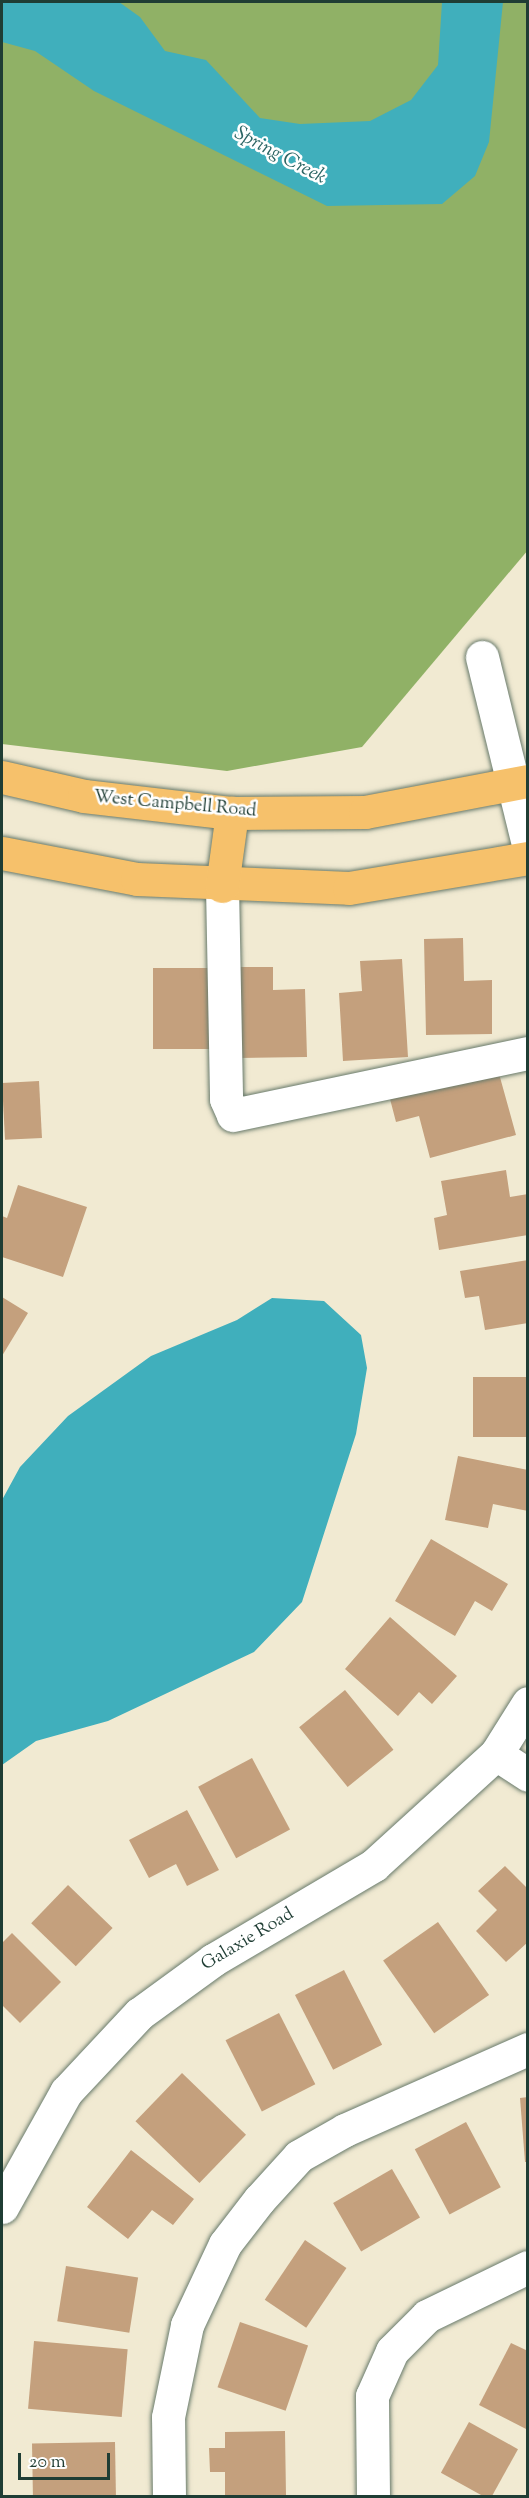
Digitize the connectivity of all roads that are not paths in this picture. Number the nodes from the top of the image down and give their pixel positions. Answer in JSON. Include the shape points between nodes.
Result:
{"nodes":[{"id":1,"x":482,"y":657,"type":"dead end"},
{"id":2,"x":2,"y":777,"type":"edge"},
{"id":3,"x":521,"y":782,"type":"edge"},
{"id":4,"x":232,"y":813,"type":"junction"},
{"id":5,"x":528,"y":844,"type":"edge"},
{"id":6,"x":2,"y":853,"type":"edge"},
{"id":7,"x":528,"y":858,"type":"edge"},
{"id":8,"x":222,"y":886,"type":"junction"},
{"id":9,"x":528,"y":1053,"type":"edge"},
{"id":10,"x":528,"y":1703,"type":"edge"},
{"id":11,"x":496,"y":1754,"type":"junction"},
{"id":12,"x":528,"y":1775,"type":"edge"},
{"id":13,"x":528,"y":2049,"type":"edge"},
{"id":14,"x":2,"y":2207,"type":"edge"},
{"id":15,"x":528,"y":2267,"type":"edge"},
{"id":16,"x":169,"y":2496,"type":"edge"},
{"id":17,"x":373,"y":2496,"type":"edge"}],
"edges":[{"from":1,"to":3,"type":"street"},
{"from":2,"to":4,"type":"main road","name":"West Campbell Road","via":[[84,796]]},
{"from":3,"to":4,"type":"main road","name":"West Campbell Road","via":[[365,812]]},
{"from":3,"to":5,"type":"street"},
{"from":4,"to":8,"type":"main road"},
{"from":6,"to":8,"type":"main road","via":[[63,868]]},
{"from":7,"to":8,"type":"main road","via":[[349,888]]},
{"from":8,"to":9,"type":"street","via":[[225,1099],[234,1115]]},
{"from":10,"to":11,"type":"street","name":"Galaxie Road"},
{"from":11,"to":12,"type":"street"},
{"from":11,"to":14,"type":"street","name":"Galaxie Road","via":[[374,1865],[213,1960],[139,2014],[66,2092]]},
{"from":13,"to":16,"type":"street","via":[[345,2130],[299,2156],[259,2200],[225,2244],[187,2325],[168,2417]]},
{"from":15,"to":17,"type":"street","via":[[427,2316],[392,2351],[372,2396]]}]}
